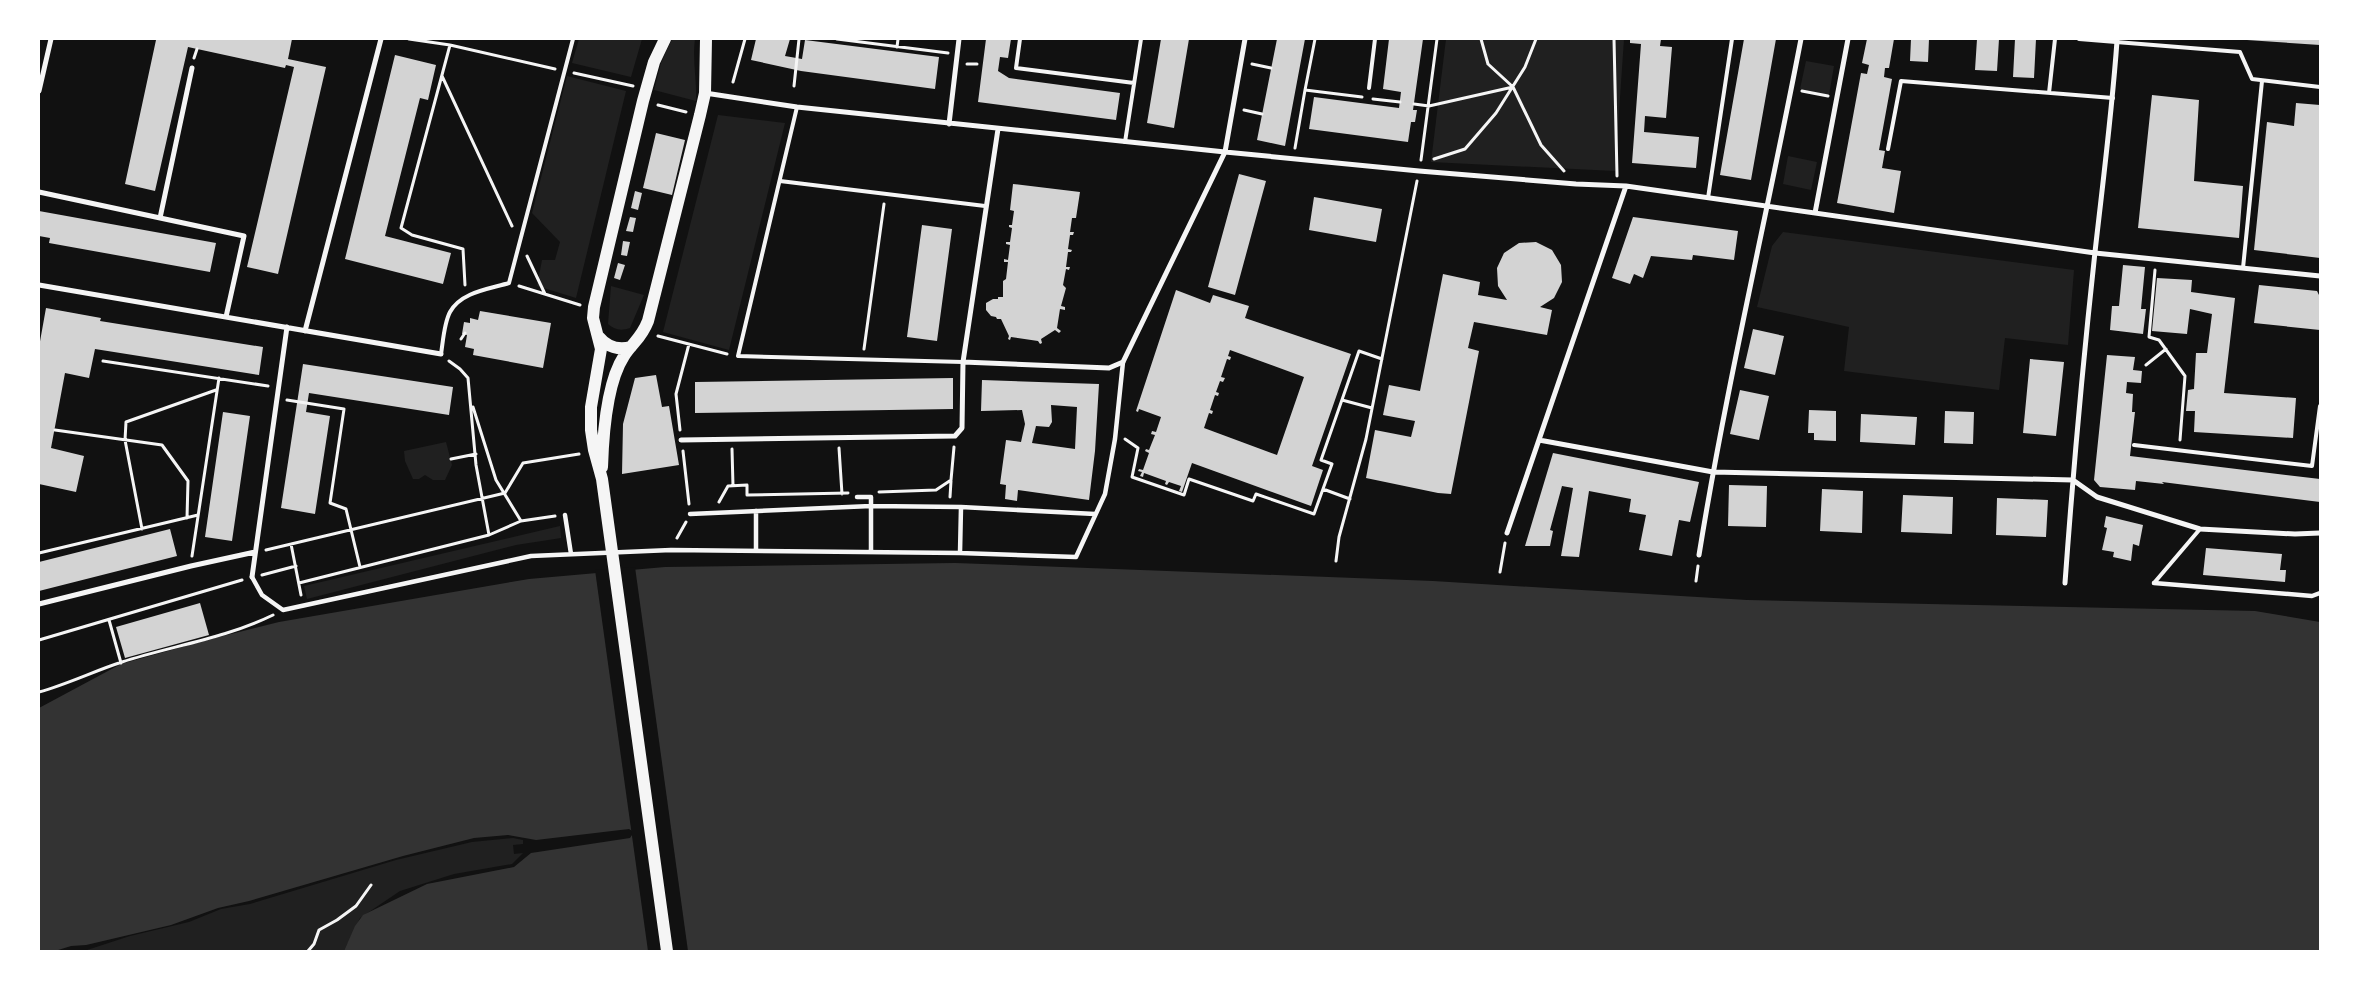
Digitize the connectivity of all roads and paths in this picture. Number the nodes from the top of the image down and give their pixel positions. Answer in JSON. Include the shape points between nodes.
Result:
{"nodes":[{"id":1,"x":51,"y":39,"type":"edge"},
{"id":2,"x":381,"y":39,"type":"edge"},
{"id":3,"x":409,"y":39,"type":"edge"},
{"id":4,"x":573,"y":39,"type":"edge"},
{"id":5,"x":665,"y":39,"type":"edge"},
{"id":6,"x":706,"y":39,"type":"edge"},
{"id":7,"x":745,"y":39,"type":"edge"},
{"id":8,"x":799,"y":39,"type":"edge"},
{"id":9,"x":837,"y":39,"type":"edge"},
{"id":10,"x":898,"y":39,"type":"edge"},
{"id":11,"x":959,"y":39,"type":"edge"},
{"id":12,"x":1020,"y":39,"type":"edge"},
{"id":13,"x":1140,"y":39,"type":"edge"},
{"id":14,"x":1245,"y":39,"type":"edge"},
{"id":15,"x":1315,"y":39,"type":"edge"},
{"id":16,"x":1375,"y":39,"type":"edge"},
{"id":17,"x":1437,"y":39,"type":"edge"},
{"id":18,"x":1481,"y":39,"type":"edge"},
{"id":19,"x":1536,"y":39,"type":"edge"},
{"id":20,"x":1614,"y":39,"type":"edge"},
{"id":21,"x":1732,"y":39,"type":"edge"},
{"id":22,"x":1801,"y":39,"type":"edge"},
{"id":23,"x":1848,"y":39,"type":"edge"},
{"id":24,"x":2054,"y":39,"type":"edge"},
{"id":25,"x":2078,"y":39,"type":"edge"},
{"id":26,"x":2117,"y":41,"type":"junction"},
{"id":27,"x":450,"y":45,"type":"junction"},
{"id":28,"x":897,"y":47,"type":"junction"},
{"id":29,"x":942,"y":52,"type":"dead end"},
{"id":30,"x":1254,"y":55,"type":"dead end"},
{"id":31,"x":1252,"y":64,"type":"junction"},
{"id":32,"x":192,"y":68,"type":"dead end"},
{"id":33,"x":1271,"y":68,"type":"dead end"},
{"id":34,"x":564,"y":71,"type":"junction"},
{"id":35,"x":1250,"y":73,"type":"dead end"},
{"id":36,"x":442,"y":76,"type":"junction"},
{"id":37,"x":2262,"y":80,"type":"junction"},
{"id":38,"x":733,"y":82,"type":"dead end"},
{"id":39,"x":1134,"y":83,"type":"junction"},
{"id":40,"x":634,"y":86,"type":"dead end"},
{"id":41,"x":794,"y":86,"type":"dead end"},
{"id":42,"x":1513,"y":87,"type":"junction"},
{"id":43,"x":2320,"y":87,"type":"edge"},
{"id":44,"x":1369,"y":88,"type":"dead end"},
{"id":45,"x":1306,"y":90,"type":"junction"},
{"id":46,"x":1791,"y":90,"type":"junction"},
{"id":47,"x":39,"y":91,"type":"edge"},
{"id":48,"x":705,"y":93,"type":"junction"},
{"id":49,"x":2049,"y":93,"type":"junction"},
{"id":50,"x":1838,"y":97,"type":"junction"},
{"id":51,"x":2113,"y":98,"type":"junction"},
{"id":52,"x":643,"y":101,"type":"junction"},
{"id":53,"x":1245,"y":101,"type":"dead end"},
{"id":54,"x":1400,"y":102,"type":"dead end"},
{"id":55,"x":1414,"y":104,"type":"dead end"},
{"id":56,"x":1429,"y":106,"type":"junction"},
{"id":57,"x":797,"y":107,"type":"junction"},
{"id":58,"x":1244,"y":110,"type":"junction"},
{"id":59,"x":1262,"y":114,"type":"dead end"},
{"id":60,"x":700,"y":116,"type":"junction"},
{"id":61,"x":1242,"y":118,"type":"dead end"},
{"id":62,"x":949,"y":124,"type":"junction"},
{"id":63,"x":998,"y":129,"type":"junction"},
{"id":64,"x":1125,"y":142,"type":"junction"},
{"id":65,"x":1888,"y":149,"type":"dead end"},
{"id":66,"x":1224,"y":152,"type":"junction"},
{"id":67,"x":1304,"y":152,"type":"dead end"},
{"id":68,"x":1419,"y":171,"type":"junction"},
{"id":69,"x":780,"y":181,"type":"junction"},
{"id":70,"x":1576,"y":184,"type":"junction"},
{"id":71,"x":1618,"y":186,"type":"junction"},
{"id":72,"x":1626,"y":186,"type":"junction"},
{"id":73,"x":39,"y":192,"type":"edge"},
{"id":74,"x":886,"y":194,"type":"junction"},
{"id":75,"x":1708,"y":198,"type":"junction"},
{"id":76,"x":985,"y":206,"type":"junction"},
{"id":77,"x":1768,"y":207,"type":"junction"},
{"id":78,"x":1815,"y":213,"type":"junction"},
{"id":79,"x":160,"y":218,"type":"junction"},
{"id":80,"x":520,"y":242,"type":"junction"},
{"id":81,"x":2095,"y":253,"type":"junction"},
{"id":82,"x":2156,"y":259,"type":"junction"},
{"id":83,"x":2242,"y":268,"type":"junction"},
{"id":84,"x":2320,"y":276,"type":"edge"},
{"id":85,"x":509,"y":283,"type":"junction"},
{"id":86,"x":39,"y":285,"type":"edge"},
{"id":87,"x":545,"y":294,"type":"junction"},
{"id":88,"x":466,"y":296,"type":"junction"},
{"id":89,"x":581,"y":306,"type":"dead end"},
{"id":90,"x":226,"y":317,"type":"junction"},
{"id":91,"x":287,"y":327,"type":"junction"},
{"id":92,"x":305,"y":331,"type":"junction"},
{"id":93,"x":465,"y":333,"type":"dead end"},
{"id":94,"x":655,"y":335,"type":"dead end"},
{"id":95,"x":599,"y":337,"type":"junction"},
{"id":96,"x":461,"y":339,"type":"dead end"},
{"id":97,"x":689,"y":344,"type":"junction"},
{"id":98,"x":631,"y":347,"type":"junction"},
{"id":99,"x":2166,"y":349,"type":"junction"},
{"id":100,"x":441,"y":354,"type":"junction"},
{"id":101,"x":738,"y":356,"type":"junction"},
{"id":102,"x":863,"y":359,"type":"junction"},
{"id":103,"x":1382,"y":359,"type":"junction"},
{"id":104,"x":103,"y":361,"type":"dead end"},
{"id":105,"x":963,"y":362,"type":"junction"},
{"id":106,"x":1123,"y":362,"type":"junction"},
{"id":107,"x":2146,"y":365,"type":"dead end"},
{"id":108,"x":219,"y":378,"type":"junction"},
{"id":109,"x":278,"y":388,"type":"junction"},
{"id":110,"x":216,"y":390,"type":"junction"},
{"id":111,"x":676,"y":394,"type":"dead end"},
{"id":112,"x":277,"y":398,"type":"junction"},
{"id":113,"x":471,"y":400,"type":"junction"},
{"id":114,"x":1342,"y":400,"type":"junction"},
{"id":115,"x":2320,"y":406,"type":"edge"},
{"id":116,"x":1372,"y":408,"type":"junction"},
{"id":117,"x":55,"y":430,"type":"dead end"},
{"id":118,"x":1115,"y":432,"type":"junction"},
{"id":119,"x":839,"y":438,"type":"junction"},
{"id":120,"x":732,"y":439,"type":"junction"},
{"id":121,"x":125,"y":440,"type":"junction"},
{"id":122,"x":681,"y":440,"type":"dead end"},
{"id":123,"x":1539,"y":440,"type":"junction"},
{"id":124,"x":2134,"y":445,"type":"dead end"},
{"id":125,"x":2180,"y":450,"type":"junction"},
{"id":126,"x":476,"y":454,"type":"junction"},
{"id":127,"x":582,"y":454,"type":"dead end"},
{"id":128,"x":451,"y":458,"type":"dead end"},
{"id":129,"x":684,"y":461,"type":"dead end"},
{"id":130,"x":1713,"y":472,"type":"junction"},
{"id":131,"x":602,"y":479,"type":"junction"},
{"id":132,"x":2073,"y":480,"type":"junction"},
{"id":133,"x":733,"y":486,"type":"dead end"},
{"id":134,"x":1323,"y":489,"type":"junction"},
{"id":135,"x":505,"y":493,"type":"junction"},
{"id":136,"x":688,"y":496,"type":"dead end"},
{"id":137,"x":857,"y":497,"type":"dead end"},
{"id":138,"x":842,"y":498,"type":"dead end"},
{"id":139,"x":482,"y":499,"type":"junction"},
{"id":140,"x":1350,"y":499,"type":"junction"},
{"id":141,"x":871,"y":506,"type":"junction"},
{"id":142,"x":961,"y":507,"type":"junction"},
{"id":143,"x":756,"y":511,"type":"junction"},
{"id":144,"x":690,"y":514,"type":"joint"},
{"id":145,"x":1095,"y":514,"type":"junction"},
{"id":146,"x":198,"y":515,"type":"junction"},
{"id":147,"x":566,"y":515,"type":"joint"},
{"id":148,"x":187,"y":518,"type":"junction"},
{"id":149,"x":521,"y":521,"type":"junction"},
{"id":150,"x":142,"y":528,"type":"junction"},
{"id":151,"x":2200,"y":529,"type":"junction"},
{"id":152,"x":351,"y":530,"type":"junction"},
{"id":153,"x":1507,"y":533,"type":"joint"},
{"id":154,"x":2320,"y":533,"type":"edge"},
{"id":155,"x":489,"y":536,"type":"junction"},
{"id":156,"x":291,"y":544,"type":"junction"},
{"id":157,"x":671,"y":550,"type":"junction"},
{"id":158,"x":756,"y":551,"type":"junction"},
{"id":159,"x":255,"y":552,"type":"junction"},
{"id":160,"x":871,"y":552,"type":"junction"},
{"id":161,"x":39,"y":553,"type":"edge"},
{"id":162,"x":960,"y":553,"type":"junction"},
{"id":163,"x":571,"y":554,"type":"junction"},
{"id":164,"x":1699,"y":555,"type":"joint"},
{"id":165,"x":1336,"y":561,"type":"dead end"},
{"id":166,"x":191,"y":566,"type":"junction"},
{"id":167,"x":296,"y":566,"type":"junction"},
{"id":168,"x":360,"y":567,"type":"junction"},
{"id":169,"x":1500,"y":572,"type":"dead end"},
{"id":170,"x":252,"y":577,"type":"junction"},
{"id":171,"x":1696,"y":581,"type":"dead end"},
{"id":172,"x":2065,"y":583,"type":"dead end"},
{"id":173,"x":2154,"y":583,"type":"joint"},
{"id":174,"x":2320,"y":593,"type":"edge"},
{"id":175,"x":39,"y":604,"type":"edge"},
{"id":176,"x":283,"y":610,"type":"junction"},
{"id":177,"x":109,"y":620,"type":"junction"},
{"id":178,"x":39,"y":640,"type":"edge"},
{"id":179,"x":121,"y":662,"type":"junction"},
{"id":180,"x":39,"y":692,"type":"edge"},
{"id":181,"x":371,"y":885,"type":"dead end"},
{"id":182,"x":308,"y":951,"type":"edge"},
{"id":183,"x":667,"y":951,"type":"edge"}],
"edges":[{"from":1,"to":47,"type":"street"},
{"from":2,"to":92,"type":"street"},
{"from":3,"to":27,"type":"path"},
{"from":4,"to":34,"type":"lane"},
{"from":5,"to":52,"type":"main road","via":[[654,62]]},
{"from":6,"to":48,"type":"main road"},
{"from":7,"to":38,"type":"path"},
{"from":8,"to":41,"type":"path"},
{"from":9,"to":28,"type":"path"},
{"from":10,"to":28,"type":"path"},
{"from":11,"to":62,"type":"street"},
{"from":12,"to":39,"type":"lane","via":[[1016,68]]},
{"from":13,"to":39,"type":"lane"},
{"from":14,"to":66,"type":"street"},
{"from":15,"to":45,"type":"path"},
{"from":16,"to":44,"type":"lane"},
{"from":17,"to":56,"type":"path"},
{"from":18,"to":42,"type":"path","via":[[1488,64]]},
{"from":19,"to":42,"type":"path"},
{"from":20,"to":71,"type":"path"},
{"from":21,"to":75,"type":"lane"},
{"from":22,"to":46,"type":"street"},
{"from":23,"to":50,"type":"street"},
{"from":24,"to":49,"type":"lane"},
{"from":25,"to":26,"type":"lane"},
{"from":26,"to":37,"type":"lane","via":[[2240,52],[2252,80]]},
{"from":26,"to":51,"type":"street"},
{"from":27,"to":34,"type":"path"},
{"from":27,"to":36,"type":"path"},
{"from":28,"to":29,"type":"path"},
{"from":30,"to":31,"type":"path"},
{"from":31,"to":33,"type":"path"},
{"from":31,"to":35,"type":"path"},
{"from":32,"to":79,"type":"street"},
{"from":34,"to":40,"type":"path"},
{"from":34,"to":80,"type":"lane"},
{"from":36,"to":80,"type":"path"},
{"from":36,"to":88,"type":"path","via":[[401,228],[412,235],[464,249]]},
{"from":37,"to":43,"type":"lane"},
{"from":37,"to":83,"type":"lane"},
{"from":39,"to":64,"type":"lane"},
{"from":42,"to":56,"type":"path"},
{"from":42,"to":56,"type":"path","via":[[1465,150],[1420,164]]},
{"from":42,"to":70,"type":"path","via":[[1541,145]]},
{"from":45,"to":54,"type":"path"},
{"from":45,"to":67,"type":"path","via":[[1294,151]]},
{"from":46,"to":50,"type":"path"},
{"from":46,"to":77,"type":"street"},
{"from":48,"to":57,"type":"street"},
{"from":48,"to":60,"type":"main road"},
{"from":49,"to":51,"type":"lane"},
{"from":49,"to":65,"type":"lane","via":[[1901,80]]},
{"from":50,"to":78,"type":"street"},
{"from":51,"to":81,"type":"street"},
{"from":52,"to":60,"type":"path"},
{"from":52,"to":95,"type":"main road","via":[[594,307],[593,318]]},
{"from":53,"to":58,"type":"path"},
{"from":55,"to":56,"type":"path"},
{"from":57,"to":62,"type":"street"},
{"from":57,"to":69,"type":"lane"},
{"from":58,"to":59,"type":"path"},
{"from":58,"to":61,"type":"path"},
{"from":60,"to":98,"type":"main road","via":[[648,321]]},
{"from":62,"to":63,"type":"street"},
{"from":63,"to":64,"type":"street"},
{"from":63,"to":76,"type":"street"},
{"from":64,"to":66,"type":"street"},
{"from":66,"to":68,"type":"street"},
{"from":66,"to":106,"type":"street"},
{"from":68,"to":70,"type":"street"},
{"from":68,"to":103,"type":"path"},
{"from":69,"to":74,"type":"lane"},
{"from":69,"to":101,"type":"lane"},
{"from":70,"to":71,"type":"street"},
{"from":71,"to":72,"type":"street"},
{"from":72,"to":75,"type":"street"},
{"from":72,"to":123,"type":"street"},
{"from":73,"to":79,"type":"street"},
{"from":74,"to":76,"type":"lane"},
{"from":74,"to":102,"type":"path"},
{"from":75,"to":77,"type":"street"},
{"from":76,"to":105,"type":"street"},
{"from":77,"to":78,"type":"street"},
{"from":77,"to":130,"type":"street"},
{"from":78,"to":81,"type":"street"},
{"from":79,"to":90,"type":"street","via":[[244,236]]},
{"from":80,"to":85,"type":"lane"},
{"from":80,"to":87,"type":"path"},
{"from":81,"to":82,"type":"street"},
{"from":81,"to":132,"type":"street"},
{"from":82,"to":83,"type":"street"},
{"from":82,"to":99,"type":"path","via":[[2149,337],[2159,340]]},
{"from":83,"to":84,"type":"street"},
{"from":85,"to":87,"type":"path"},
{"from":85,"to":88,"type":"lane"},
{"from":86,"to":90,"type":"street"},
{"from":87,"to":89,"type":"path"},
{"from":88,"to":100,"type":"lane","via":[[450,312]]},
{"from":90,"to":91,"type":"street"},
{"from":91,"to":92,"type":"street"},
{"from":91,"to":109,"type":"street"},
{"from":92,"to":100,"type":"street"},
{"from":93,"to":96,"type":"path"},
{"from":94,"to":97,"type":"path"},
{"from":95,"to":98,"type":"main road","via":[[610,346]]},
{"from":95,"to":131,"type":"main road","via":[[601,358],[591,407],[591,430]]},
{"from":97,"to":101,"type":"path"},
{"from":97,"to":111,"type":"path"},
{"from":98,"to":131,"type":"main road","via":[[619,366],[612,391],[606,420]]},
{"from":99,"to":107,"type":"path"},
{"from":99,"to":125,"type":"path","via":[[2185,376]]},
{"from":100,"to":113,"type":"path","via":[[468,378]]},
{"from":101,"to":102,"type":"lane"},
{"from":102,"to":105,"type":"lane"},
{"from":103,"to":114,"type":"path","via":[[1359,351]]},
{"from":103,"to":116,"type":"path"},
{"from":104,"to":108,"type":"path"},
{"from":105,"to":106,"type":"street","via":[[1109,368]]},
{"from":105,"to":119,"type":"street","via":[[962,428],[955,436]]},
{"from":106,"to":118,"type":"street"},
{"from":108,"to":109,"type":"path"},
{"from":108,"to":110,"type":"path"},
{"from":109,"to":112,"type":"street"},
{"from":110,"to":121,"type":"path","via":[[126,422]]},
{"from":110,"to":146,"type":"path"},
{"from":112,"to":152,"type":"path","via":[[344,409],[330,503],[346,509]]},
{"from":112,"to":159,"type":"street"},
{"from":113,"to":126,"type":"path"},
{"from":113,"to":135,"type":"path","via":[[496,480]]},
{"from":114,"to":116,"type":"path"},
{"from":114,"to":134,"type":"path","via":[[1321,460],[1332,464]]},
{"from":115,"to":125,"type":"lane","via":[[2312,466]]},
{"from":116,"to":140,"type":"path"},
{"from":117,"to":121,"type":"path"},
{"from":118,"to":134,"type":"path","via":[[1138,448],[1132,476],[1184,495],[1189,479],[1253,501],[1256,494],[1314,514]]},
{"from":118,"to":145,"type":"street","via":[[1105,494]]},
{"from":119,"to":120,"type":"street"},
{"from":119,"to":138,"type":"path"},
{"from":120,"to":122,"type":"street"},
{"from":120,"to":133,"type":"path"},
{"from":121,"to":148,"type":"path","via":[[162,445],[188,481]]},
{"from":121,"to":150,"type":"path"},
{"from":123,"to":130,"type":"street"},
{"from":123,"to":153,"type":"street"},
{"from":124,"to":125,"type":"lane"},
{"from":126,"to":128,"type":"path"},
{"from":126,"to":139,"type":"path"},
{"from":127,"to":135,"type":"path","via":[[523,463]]},
{"from":129,"to":136,"type":"path"},
{"from":130,"to":132,"type":"street"},
{"from":130,"to":164,"type":"street"},
{"from":131,"to":183,"type":"main road"},
{"from":132,"to":151,"type":"street","via":[[2098,497]]},
{"from":132,"to":172,"type":"street"},
{"from":134,"to":140,"type":"path"},
{"from":135,"to":139,"type":"path"},
{"from":135,"to":149,"type":"path"},
{"from":137,"to":141,"type":"street","via":[[871,497]]},
{"from":139,"to":152,"type":"path"},
{"from":139,"to":155,"type":"path"},
{"from":140,"to":165,"type":"path"},
{"from":141,"to":142,"type":"street"},
{"from":141,"to":143,"type":"street"},
{"from":141,"to":160,"type":"street"},
{"from":142,"to":145,"type":"street"},
{"from":142,"to":162,"type":"street"},
{"from":143,"to":144,"type":"street"},
{"from":143,"to":158,"type":"street"},
{"from":144,"to":157,"type":"path"},
{"from":145,"to":162,"type":"street","via":[[1076,557]]},
{"from":146,"to":148,"type":"path"},
{"from":146,"to":166,"type":"path"},
{"from":147,"to":149,"type":"path"},
{"from":147,"to":163,"type":"street"},
{"from":148,"to":150,"type":"path"},
{"from":149,"to":155,"type":"path"},
{"from":150,"to":161,"type":"path"},
{"from":151,"to":154,"type":"street"},
{"from":151,"to":173,"type":"lane"},
{"from":152,"to":156,"type":"path"},
{"from":152,"to":168,"type":"path"},
{"from":153,"to":169,"type":"path"},
{"from":155,"to":168,"type":"path"},
{"from":156,"to":159,"type":"path"},
{"from":156,"to":167,"type":"path"},
{"from":157,"to":158,"type":"street"},
{"from":157,"to":163,"type":"street"},
{"from":158,"to":160,"type":"street"},
{"from":159,"to":166,"type":"street"},
{"from":159,"to":170,"type":"street"},
{"from":160,"to":162,"type":"street"},
{"from":163,"to":176,"type":"street","via":[[531,556]]},
{"from":164,"to":171,"type":"path"},
{"from":166,"to":175,"type":"street"},
{"from":167,"to":168,"type":"path","via":[[299,583]]},
{"from":167,"to":170,"type":"path"},
{"from":170,"to":176,"type":"street","via":[[262,595]]},
{"from":170,"to":177,"type":"path"},
{"from":173,"to":174,"type":"street","via":[[2312,596]]},
{"from":176,"to":179,"type":"path","via":[[252,626]]},
{"from":177,"to":178,"type":"path"},
{"from":177,"to":179,"type":"path"},
{"from":179,"to":180,"type":"path"},
{"from":181,"to":182,"type":"path","via":[[356,906],[319,930]]}]}
